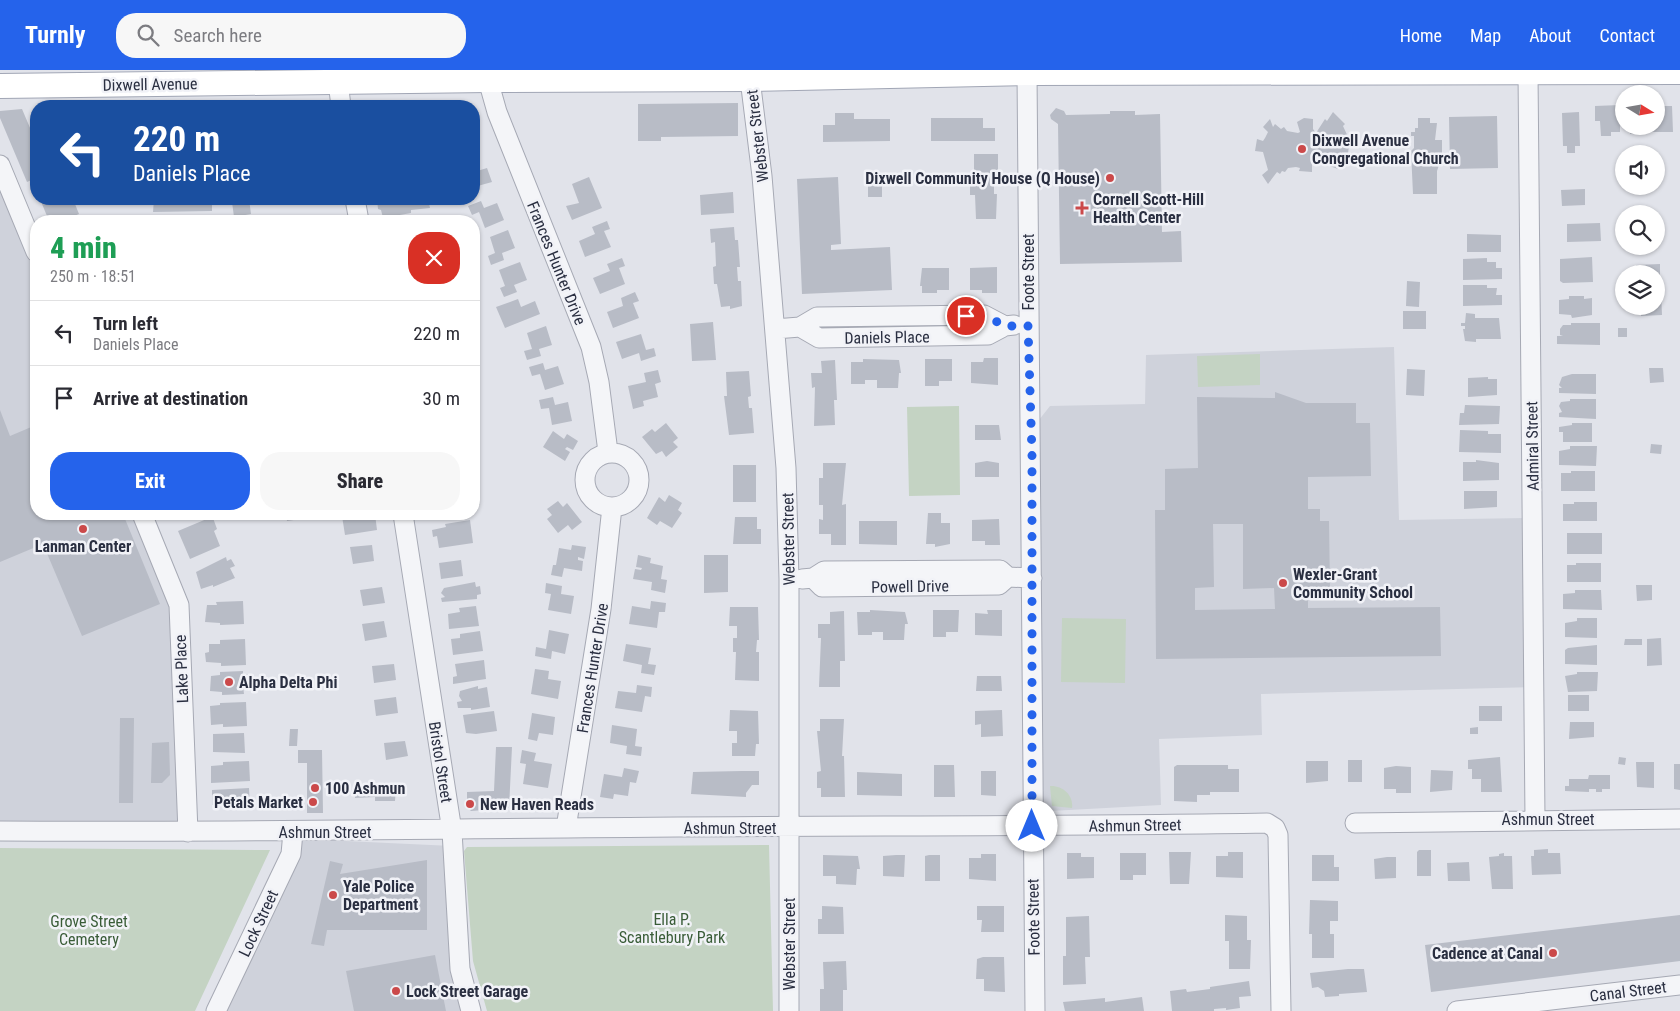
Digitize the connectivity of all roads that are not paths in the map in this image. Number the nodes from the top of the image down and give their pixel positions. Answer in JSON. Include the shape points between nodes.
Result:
{"nodes":[{"id":1,"x":1420,"y":72,"type":"edge"},
{"id":2,"x":1680,"y":72,"type":"edge"},
{"id":3,"x":1026,"y":73,"type":"junction"},
{"id":4,"x":1528,"y":73,"type":"junction"},
{"id":5,"x":749,"y":74,"type":"edge"},
{"id":6,"x":488,"y":80,"type":"junction"},
{"id":7,"x":338,"y":82,"type":"junction"},
{"id":8,"x":0,"y":86,"type":"edge"},
{"id":9,"x":340,"y":100,"type":"edge"},
{"id":10,"x":0,"y":165,"type":"edge"},
{"id":11,"x":30,"y":238,"type":"edge"},
{"id":12,"x":1028,"y":326,"type":"junction"},
{"id":13,"x":775,"y":329,"type":"junction"},
{"id":14,"x":608,"y":452,"type":"junction"},
{"id":15,"x":612,"y":507,"type":"junction"},
{"id":16,"x":144,"y":520,"type":"edge"},
{"id":17,"x":404,"y":520,"type":"edge"},
{"id":18,"x":1032,"y":578,"type":"junction"},
{"id":19,"x":789,"y":579,"type":"junction"},
{"id":20,"x":1536,"y":819,"type":"junction"},
{"id":21,"x":1680,"y":819,"type":"edge"},
{"id":22,"x":1355,"y":823,"type":"dead end"},
{"id":23,"x":1032,"y":826,"type":"junction"},
{"id":24,"x":566,"y":828,"type":"junction"},
{"id":25,"x":788,"y":828,"type":"junction"},
{"id":26,"x":0,"y":831,"type":"edge"},
{"id":27,"x":452,"y":831,"type":"junction"},
{"id":28,"x":188,"y":832,"type":"junction"},
{"id":29,"x":293,"y":832,"type":"junction"},
{"id":30,"x":1680,"y":985,"type":"edge"},
{"id":31,"x":216,"y":1011,"type":"edge"},
{"id":32,"x":471,"y":1011,"type":"edge"},
{"id":33,"x":789,"y":1011,"type":"edge"},
{"id":34,"x":1035,"y":1011,"type":"edge"},
{"id":35,"x":1281,"y":1011,"type":"edge"},
{"id":36,"x":1457,"y":1011,"type":"edge"}],
"edges":[{"from":1,"to":3,"type":"main road","name":"Dixwell Avenue"},
{"from":1,"to":4,"type":"main road","name":"Dixwell Avenue"},
{"from":2,"to":4,"type":"main road","name":"Dixwell Avenue"},
{"from":3,"to":5,"type":"main road","name":"Dixwell Avenue"},
{"from":3,"to":12,"type":"street","name":"Foote Street"},
{"from":4,"to":20,"type":"street","name":"Admiral Street"},
{"from":5,"to":6,"type":"main road","name":"Dixwell Avenue"},
{"from":5,"to":13,"type":"street","name":"Webster Street","via":[[762,176]]},
{"from":6,"to":7,"type":"main road","name":"Dixwell Avenue"},
{"from":6,"to":14,"type":"street","name":"Frances Hunter Drive","via":[[497,112],[591,347]]},
{"from":7,"to":8,"type":"main road","name":"Dixwell Avenue"},
{"from":7,"to":9,"type":"street"},
{"from":10,"to":11,"type":"street"},
{"from":12,"to":13,"type":"street","name":"Daniels Place","via":[[1005,326],[984,315],[817,317],[800,327]]},
{"from":12,"to":18,"type":"street","name":"Foote Street"},
{"from":13,"to":19,"type":"street","name":"Webster Street","via":[[786,468]]},
{"from":14,"to":15,"type":"street","via":[[591,461],[584,475],[588,494],[594,501]]},
{"from":14,"to":15,"type":"street","via":[[626,456],[634,463],[639,476],[635,494],[628,501]]},
{"from":15,"to":24,"type":"street","name":"Frances Hunter Drive","via":[[602,609]]},
{"from":16,"to":28,"type":"street","name":"Lake Place","via":[[179,605]]},
{"from":17,"to":27,"type":"street","name":"Bristol Street"},
{"from":18,"to":19,"type":"street","name":"Powell Drive","via":[[1008,577],[1000,570],[990,570],[824,571],[813,578]]},
{"from":18,"to":23,"type":"street","name":"Foote Street"},
{"from":19,"to":25,"type":"street","name":"Webster Street"},
{"from":20,"to":21,"type":"street","name":"Ashmun Street"},
{"from":20,"to":22,"type":"street","name":"Ashmun Street"},
{"from":23,"to":25,"type":"street","name":"Ashmun Street"},
{"from":23,"to":34,"type":"street","name":"Foote Street"},
{"from":23,"to":35,"type":"street","name":"Ashmun Street","via":[[1271,824],[1275,828],[1278,846]]},
{"from":24,"to":25,"type":"street","name":"Ashmun Street"},
{"from":24,"to":27,"type":"street","name":"Ashmun Street"},
{"from":25,"to":33,"type":"street","name":"Webster Street"},
{"from":26,"to":28,"type":"street","name":"Ashmun Street"},
{"from":27,"to":29,"type":"street","name":"Ashmun Street"},
{"from":27,"to":32,"type":"street","name":"Bristol Street","via":[[460,969]]},
{"from":28,"to":29,"type":"street","name":"Ashmun Street"},
{"from":29,"to":31,"type":"street","name":"Lock Street","via":[[291,854]]},
{"from":30,"to":36,"type":"street","name":"Canal Street"}]}
